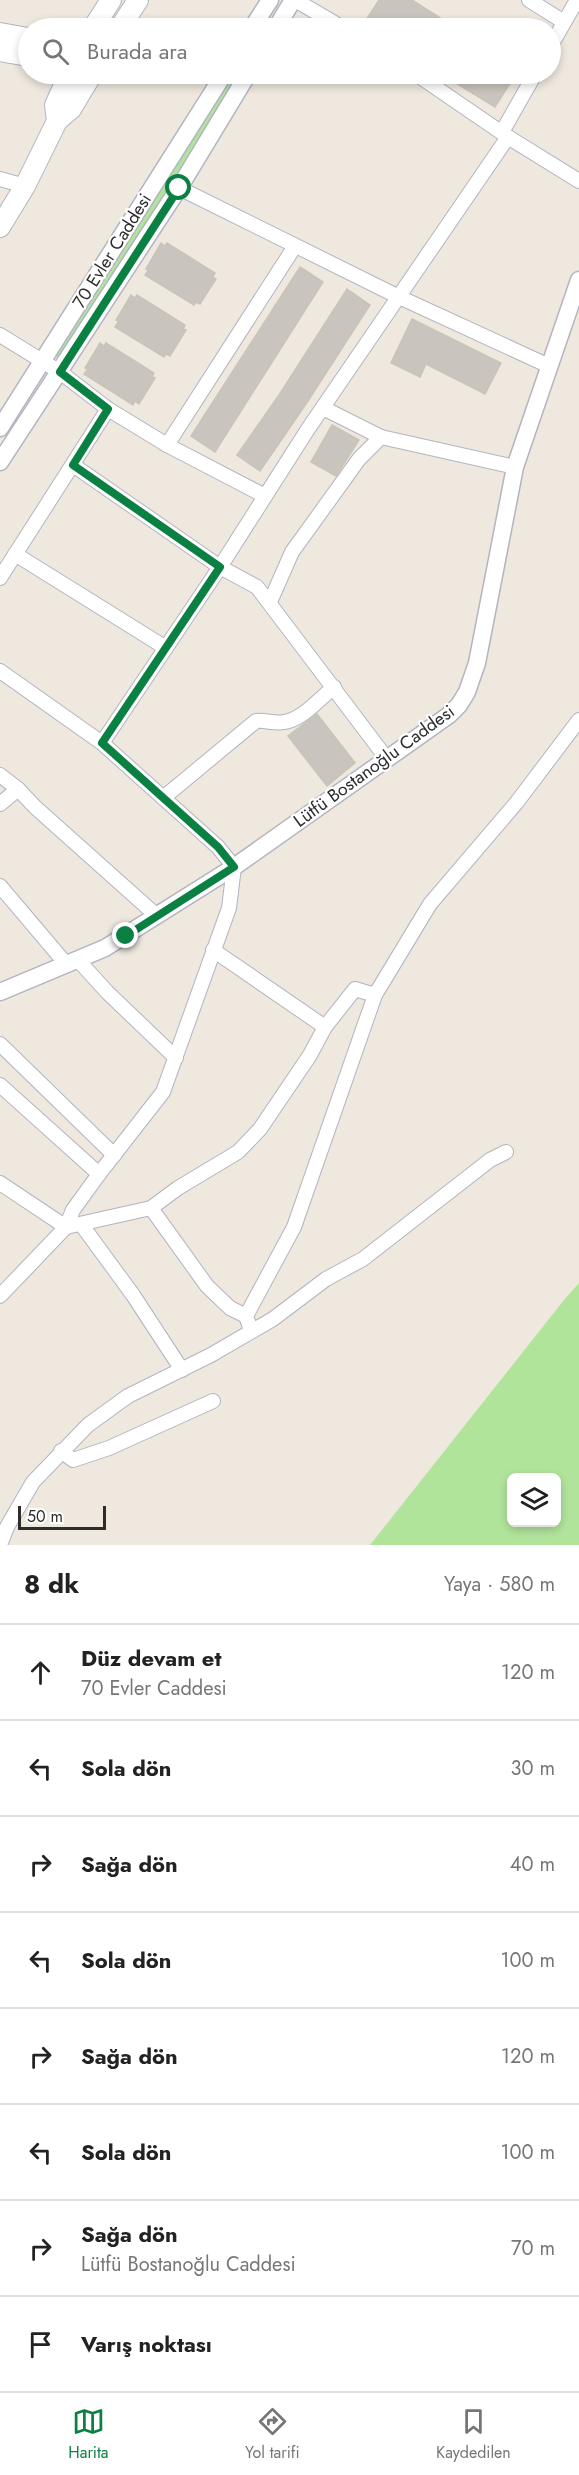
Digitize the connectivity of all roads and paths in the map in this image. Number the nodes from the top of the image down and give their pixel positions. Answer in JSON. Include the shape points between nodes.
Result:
{"nodes":[{"id":1,"x":111,"y":0,"type":"edge"},
{"id":2,"x":138,"y":0,"type":"edge"},
{"id":3,"x":270,"y":0,"type":"edge"},
{"id":4,"x":294,"y":0,"type":"edge"},
{"id":5,"x":529,"y":0,"type":"edge"},
{"id":6,"x":577,"y":0,"type":"edge"},
{"id":7,"x":99,"y":18,"type":"edge"},
{"id":8,"x":126,"y":18,"type":"edge"},
{"id":9,"x":258,"y":18,"type":"edge"},
{"id":10,"x":282,"y":18,"type":"edge"},
{"id":11,"x":326,"y":18,"type":"edge"},
{"id":12,"x":558,"y":18,"type":"edge"},
{"id":13,"x":561,"y":20,"type":"edge"},
{"id":14,"x":564,"y":22,"type":"junction"},
{"id":15,"x":561,"y":27,"type":"edge"},
{"id":16,"x":0,"y":33,"type":"edge"},
{"id":17,"x":18,"y":36,"type":"edge"},
{"id":18,"x":0,"y":51,"type":"edge"},
{"id":19,"x":18,"y":54,"type":"edge"},
{"id":20,"x":78,"y":84,"type":"edge"},
{"id":21,"x":218,"y":84,"type":"edge"},
{"id":22,"x":242,"y":84,"type":"edge"},
{"id":23,"x":431,"y":84,"type":"edge"},
{"id":24,"x":530,"y":84,"type":"edge"},
{"id":25,"x":505,"y":134,"type":"junction"},
{"id":26,"x":0,"y":179,"type":"edge"},
{"id":27,"x":579,"y":181,"type":"edge"},
{"id":28,"x":26,"y":186,"type":"junction"},
{"id":29,"x":179,"y":188,"type":"junction"},
{"id":30,"x":0,"y":227,"type":"edge"},
{"id":31,"x":296,"y":246,"type":"junction"},
{"id":32,"x":579,"y":280,"type":"edge"},
{"id":33,"x":399,"y":297,"type":"junction"},
{"id":34,"x":0,"y":335,"type":"edge"},
{"id":35,"x":42,"y":362,"type":"junction"},
{"id":36,"x":549,"y":366,"type":"junction"},
{"id":37,"x":60,"y":372,"type":"junction"},
{"id":38,"x":323,"y":408,"type":"junction"},
{"id":39,"x":108,"y":409,"type":"junction"},
{"id":40,"x":0,"y":428,"type":"edge"},
{"id":41,"x":381,"y":437,"type":"junction"},
{"id":42,"x":167,"y":445,"type":"junction"},
{"id":43,"x":0,"y":462,"type":"edge"},
{"id":44,"x":73,"y":465,"type":"junction"},
{"id":45,"x":515,"y":467,"type":"junction"},
{"id":46,"x":265,"y":496,"type":"junction"},
{"id":47,"x":15,"y":554,"type":"junction"},
{"id":48,"x":220,"y":567,"type":"junction"},
{"id":49,"x":0,"y":578,"type":"edge"},
{"id":50,"x":270,"y":602,"type":"junction"},
{"id":51,"x":166,"y":648,"type":"junction"},
{"id":52,"x":0,"y":671,"type":"edge"},
{"id":53,"x":334,"y":687,"type":"junction"},
{"id":54,"x":579,"y":720,"type":"edge"},
{"id":55,"x":102,"y":743,"type":"junction"},
{"id":56,"x":387,"y":759,"type":"junction"},
{"id":57,"x":0,"y":774,"type":"edge"},
{"id":58,"x":18,"y":789,"type":"junction"},
{"id":59,"x":163,"y":798,"type":"junction"},
{"id":60,"x":0,"y":804,"type":"edge"},
{"id":61,"x":234,"y":867,"type":"junction"},
{"id":62,"x":0,"y":886,"type":"edge"},
{"id":63,"x":157,"y":916,"type":"junction"},
{"id":64,"x":213,"y":950,"type":"junction"},
{"id":65,"x":72,"y":963,"type":"junction"},
{"id":66,"x":0,"y":992,"type":"edge"},
{"id":67,"x":375,"y":995,"type":"junction"},
{"id":68,"x":325,"y":1027,"type":"junction"},
{"id":69,"x":0,"y":1044,"type":"edge"},
{"id":70,"x":176,"y":1059,"type":"junction"},
{"id":71,"x":0,"y":1085,"type":"edge"},
{"id":72,"x":506,"y":1152,"type":"dead end"},
{"id":73,"x":114,"y":1155,"type":"junction"},
{"id":74,"x":99,"y":1174,"type":"junction"},
{"id":75,"x":0,"y":1183,"type":"edge"},
{"id":76,"x":151,"y":1208,"type":"junction"},
{"id":77,"x":81,"y":1224,"type":"junction"},
{"id":78,"x":66,"y":1227,"type":"junction"},
{"id":79,"x":0,"y":1296,"type":"edge"},
{"id":80,"x":246,"y":1316,"type":"junction"},
{"id":81,"x":250,"y":1330,"type":"junction"},
{"id":82,"x":182,"y":1370,"type":"junction"},
{"id":83,"x":213,"y":1401,"type":"dead end"},
{"id":84,"x":61,"y":1451,"type":"junction"},
{"id":85,"x":0,"y":1545,"type":"edge"}],
"edges":[{"from":1,"to":7,"type":"main road"},
{"from":2,"to":8,"type":"main road"},
{"from":3,"to":9,"type":"street"},
{"from":4,"to":10,"type":"street"},
{"from":4,"to":11,"type":"street"},
{"from":5,"to":12,"type":"street"},
{"from":6,"to":14,"type":"street"},
{"from":13,"to":14,"type":"street"},
{"from":14,"to":15,"type":"street"},
{"from":16,"to":17,"type":"main road"},
{"from":18,"to":19,"type":"main road"},
{"from":20,"to":28,"type":"main road","via":[[71,109],[57,121]]},
{"from":21,"to":35,"type":"street","name":"70 Evler Caddesi"},
{"from":22,"to":29,"type":"street","name":"70 Evler Caddesi"},
{"from":23,"to":25,"type":"street"},
{"from":24,"to":25,"type":"street"},
{"from":25,"to":27,"type":"street"},
{"from":25,"to":33,"type":"street"},
{"from":26,"to":28,"type":"street"},
{"from":28,"to":30,"type":"main road"},
{"from":29,"to":31,"type":"street"},
{"from":29,"to":37,"type":"street","name":"70 Evler Caddesi"},
{"from":31,"to":33,"type":"street"},
{"from":31,"to":42,"type":"street"},
{"from":32,"to":36,"type":"street","name":"Lütfü Bostanoğlu Caddesi"},
{"from":33,"to":36,"type":"street"},
{"from":33,"to":38,"type":"street"},
{"from":34,"to":35,"type":"street"},
{"from":35,"to":37,"type":"street"},
{"from":35,"to":40,"type":"street","name":"70 Evler Caddesi"},
{"from":36,"to":45,"type":"street","name":"Lütfü Bostanoğlu Caddesi"},
{"from":37,"to":39,"type":"street"},
{"from":37,"to":43,"type":"street","name":"70 Evler Caddesi"},
{"from":38,"to":41,"type":"street"},
{"from":38,"to":46,"type":"street"},
{"from":39,"to":42,"type":"street"},
{"from":39,"to":44,"type":"street"},
{"from":41,"to":45,"type":"street"},
{"from":41,"to":50,"type":"street","via":[[359,459],[292,552]]},
{"from":42,"to":46,"type":"street"},
{"from":44,"to":47,"type":"street"},
{"from":44,"to":48,"type":"street"},
{"from":45,"to":56,"type":"street","name":"Lütfü Bostanoğlu Caddesi","via":[[480,650],[467,693],[449,715]]},
{"from":46,"to":48,"type":"street"},
{"from":47,"to":49,"type":"street"},
{"from":47,"to":51,"type":"street"},
{"from":48,"to":50,"type":"street","via":[[257,587]]},
{"from":48,"to":51,"type":"street"},
{"from":50,"to":53,"type":"street"},
{"from":51,"to":55,"type":"street"},
{"from":52,"to":55,"type":"street"},
{"from":53,"to":56,"type":"street"},
{"from":53,"to":59,"type":"street","via":[[296,718],[286,722],[256,721]]},
{"from":54,"to":67,"type":"street","via":[[517,802],[430,903]]},
{"from":55,"to":59,"type":"street"},
{"from":56,"to":61,"type":"street","name":"Lütfü Bostanoğlu Caddesi"},
{"from":57,"to":58,"type":"street"},
{"from":58,"to":60,"type":"street"},
{"from":58,"to":63,"type":"street"},
{"from":59,"to":61,"type":"street","via":[[218,847]]},
{"from":61,"to":63,"type":"street","name":"Lütfü Bostanoğlu Caddesi"},
{"from":61,"to":64,"type":"street","via":[[229,908]]},
{"from":62,"to":65,"type":"street"},
{"from":63,"to":65,"type":"street","name":"Lütfü Bostanoğlu Caddesi"},
{"from":64,"to":68,"type":"street"},
{"from":64,"to":70,"type":"street"},
{"from":65,"to":66,"type":"street","name":"Lütfü Bostanoğlu Caddesi"},
{"from":65,"to":70,"type":"street"},
{"from":67,"to":68,"type":"street","via":[[355,989]]},
{"from":67,"to":80,"type":"street","via":[[294,1227]]},
{"from":68,"to":76,"type":"street","via":[[260,1129],[238,1152]]},
{"from":69,"to":73,"type":"street"},
{"from":70,"to":73,"type":"street","via":[[163,1092]]},
{"from":71,"to":74,"type":"street"},
{"from":72,"to":81,"type":"street","via":[[490,1160],[363,1259]]},
{"from":73,"to":74,"type":"street"},
{"from":74,"to":78,"type":"street"},
{"from":75,"to":78,"type":"street"},
{"from":76,"to":77,"type":"street"},
{"from":76,"to":80,"type":"street","via":[[207,1286],[230,1308]]},
{"from":77,"to":78,"type":"street"},
{"from":77,"to":82,"type":"street"},
{"from":78,"to":79,"type":"street"},
{"from":80,"to":81,"type":"street"},
{"from":81,"to":82,"type":"street"},
{"from":82,"to":84,"type":"street","via":[[128,1396]]},
{"from":83,"to":84,"type":"street","via":[[73,1460]]},
{"from":84,"to":85,"type":"street","via":[[33,1482]]}]}
